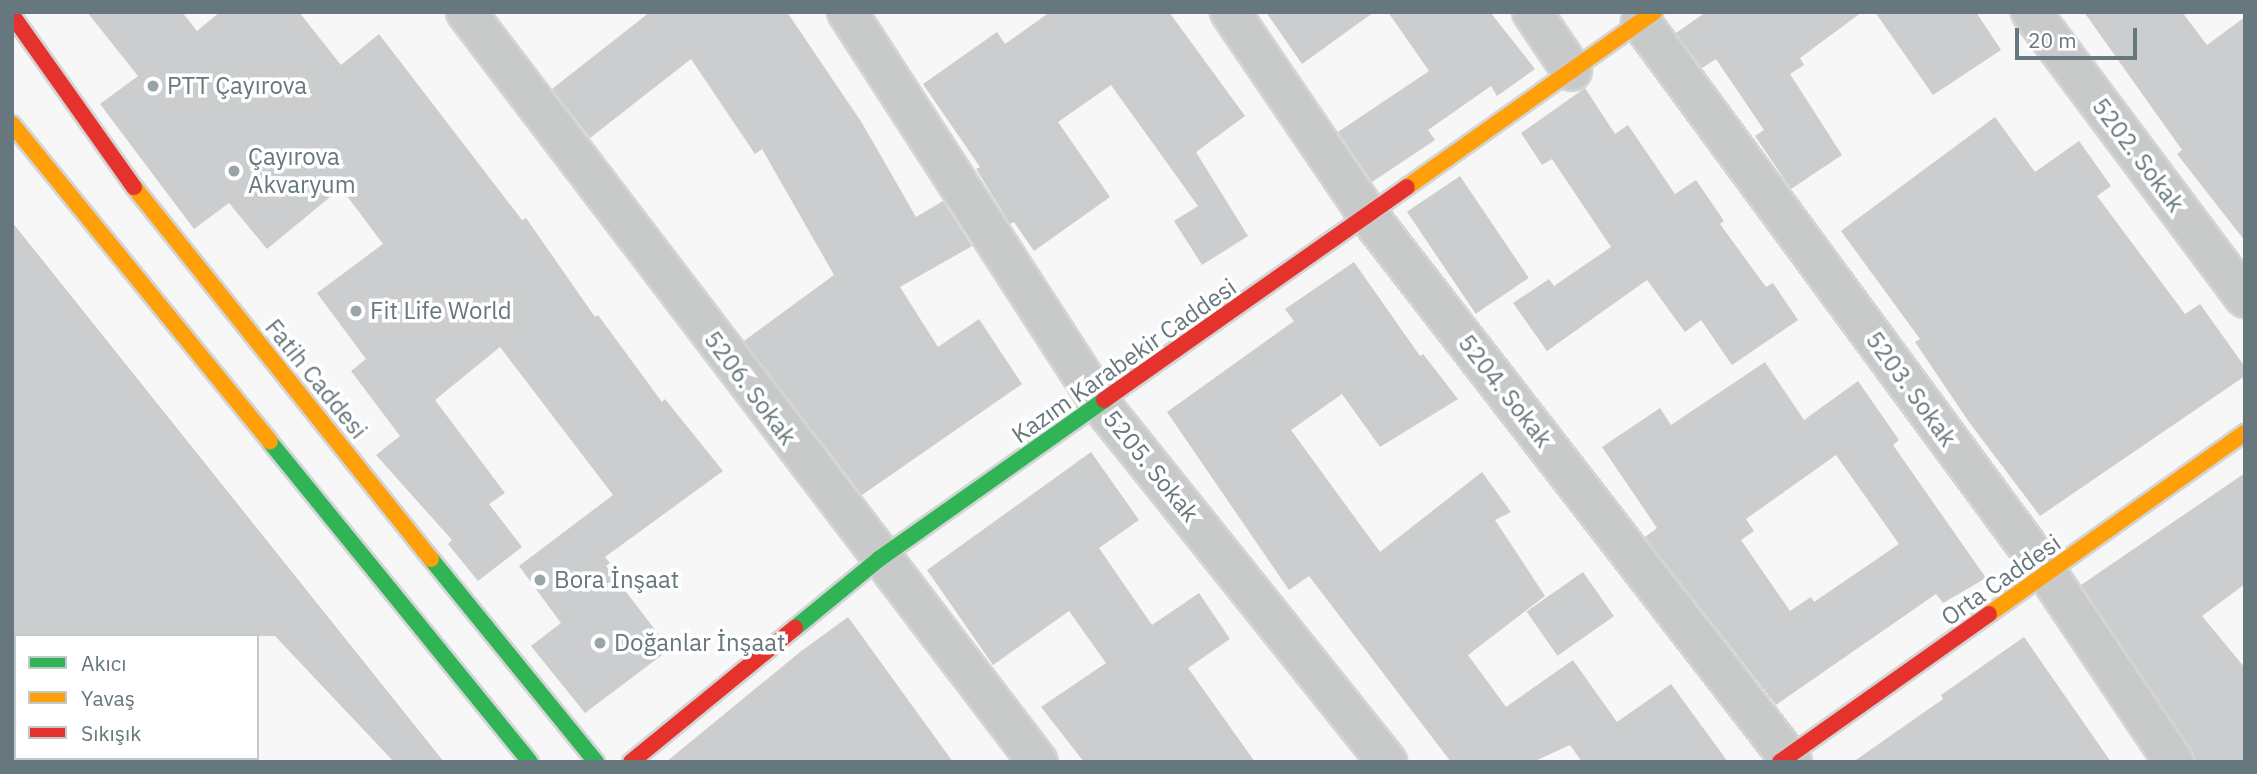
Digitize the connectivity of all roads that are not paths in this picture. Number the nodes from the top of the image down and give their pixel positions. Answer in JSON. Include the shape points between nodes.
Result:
{"nodes":[{"id":1,"x":466,"y":12,"type":"edge"},
{"id":2,"x":847,"y":12,"type":"edge"},
{"id":3,"x":1230,"y":12,"type":"edge"},
{"id":4,"x":1532,"y":12,"type":"edge"},
{"id":5,"x":2031,"y":12,"type":"edge"},
{"id":6,"x":12,"y":15,"type":"edge"},
{"id":7,"x":1648,"y":17,"type":"edge"},
{"id":8,"x":1572,"y":71,"type":"junction"},
{"id":9,"x":12,"y":124,"type":"edge"},
{"id":10,"x":1368,"y":215,"type":"junction"},
{"id":11,"x":2245,"y":298,"type":"edge"},
{"id":12,"x":1102,"y":406,"type":"junction"},
{"id":13,"x":2245,"y":433,"type":"edge"},
{"id":14,"x":879,"y":559,"type":"junction"},
{"id":15,"x":2049,"y":576,"type":"junction"},
{"id":16,"x":1787,"y":760,"type":"edge"},
{"id":17,"x":530,"y":762,"type":"edge"},
{"id":18,"x":596,"y":762,"type":"edge"},
{"id":19,"x":631,"y":762,"type":"edge"},
{"id":20,"x":1038,"y":762,"type":"edge"},
{"id":21,"x":1387,"y":762,"type":"edge"},
{"id":22,"x":2174,"y":762,"type":"edge"}],
"edges":[{"from":1,"to":14,"type":"street","name":"5206. Sokak"},
{"from":2,"to":12,"type":"street","name":"5205. Sokak"},
{"from":3,"to":10,"type":"street","name":"5204. Sokak"},
{"from":4,"to":8,"type":"street"},
{"from":5,"to":11,"type":"street","name":"5202. Sokak"},
{"from":6,"to":18,"type":"street","name":"Fatih Caddesi","via":[[101,143],[204,278]]},
{"from":7,"to":8,"type":"street","name":"Kazım Karabekir Caddesi"},
{"from":7,"to":15,"type":"street","name":"5203. Sokak"},
{"from":8,"to":10,"type":"street","name":"Kazım Karabekir Caddesi"},
{"from":9,"to":17,"type":"street"},
{"from":10,"to":12,"type":"street","name":"Kazım Karabekir Caddesi"},
{"from":10,"to":16,"type":"street","name":"5204. Sokak"},
{"from":12,"to":14,"type":"street","name":"Kazım Karabekir Caddesi"},
{"from":12,"to":21,"type":"street","name":"5205. Sokak"},
{"from":13,"to":15,"type":"street","name":"Orta Caddesi"},
{"from":14,"to":19,"type":"street","name":"Kazım Karabekir Caddesi"},
{"from":14,"to":20,"type":"street","name":"5206. Sokak"},
{"from":15,"to":16,"type":"street","name":"Orta Caddesi"},
{"from":15,"to":22,"type":"street","name":"5203. Sokak"}]}
